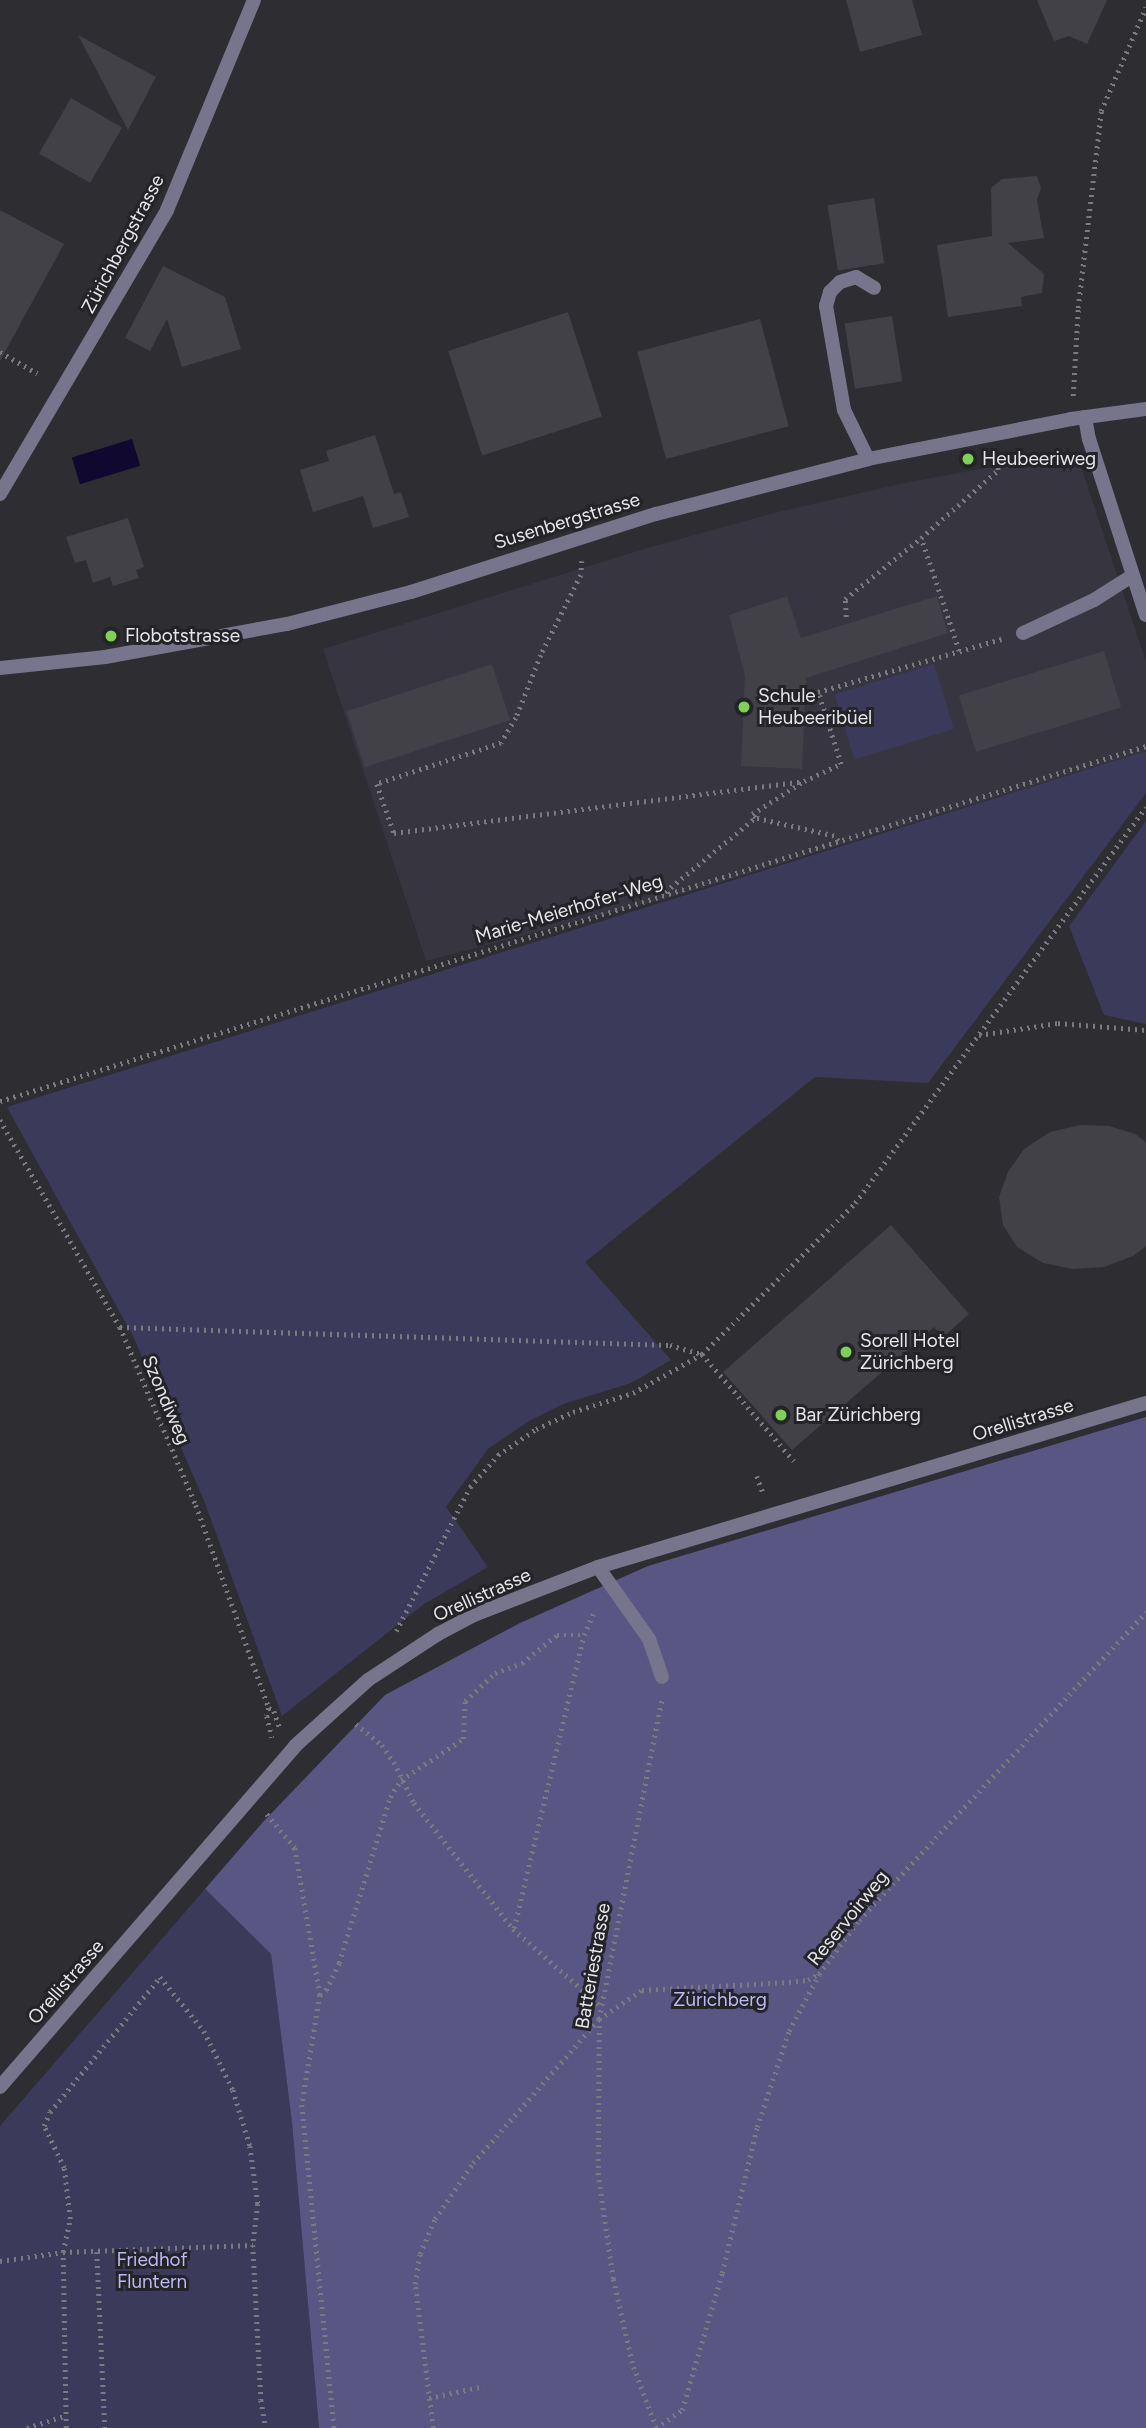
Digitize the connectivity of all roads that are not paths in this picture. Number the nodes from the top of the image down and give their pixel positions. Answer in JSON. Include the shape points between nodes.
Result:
{"nodes":[{"id":1,"x":254,"y":0,"type":"edge"},
{"id":2,"x":874,"y":288,"type":"dead end"},
{"id":3,"x":1146,"y":409,"type":"edge"},
{"id":4,"x":1085,"y":417,"type":"junction"},
{"id":5,"x":867,"y":459,"type":"junction"},
{"id":6,"x":0,"y":494,"type":"edge"},
{"id":7,"x":1132,"y":576,"type":"junction"},
{"id":8,"x":1146,"y":615,"type":"edge"},
{"id":9,"x":1023,"y":633,"type":"road end"},
{"id":10,"x":0,"y":668,"type":"edge"},
{"id":11,"x":1146,"y":1403,"type":"edge"},
{"id":12,"x":598,"y":1567,"type":"junction"},
{"id":13,"x":662,"y":1677,"type":"road end"},
{"id":14,"x":0,"y":2087,"type":"edge"}],
"edges":[{"from":1,"to":6,"type":"street","name":"Zürichbergstrasse","via":[[167,210]]},
{"from":2,"to":5,"type":"street","via":[[856,277],[841,282],[830,292],[826,306],[844,410]]},
{"from":3,"to":4,"type":"street","name":"Susenbergstrasse"},
{"from":4,"to":5,"type":"street","name":"Susenbergstrasse"},
{"from":4,"to":7,"type":"street"},
{"from":5,"to":10,"type":"street","name":"Susenbergstrasse","via":[[656,514],[411,592],[287,624],[105,657]]},
{"from":7,"to":8,"type":"street"},
{"from":7,"to":9,"type":"street","via":[[1094,600]]},
{"from":11,"to":12,"type":"street","name":"Orellistrasse"},
{"from":12,"to":13,"type":"street","via":[[649,1639]]},
{"from":12,"to":14,"type":"street","name":"Orellistrasse","via":[[474,1615],[438,1634],[389,1665],[337,1707],[295,1746]]}]}
